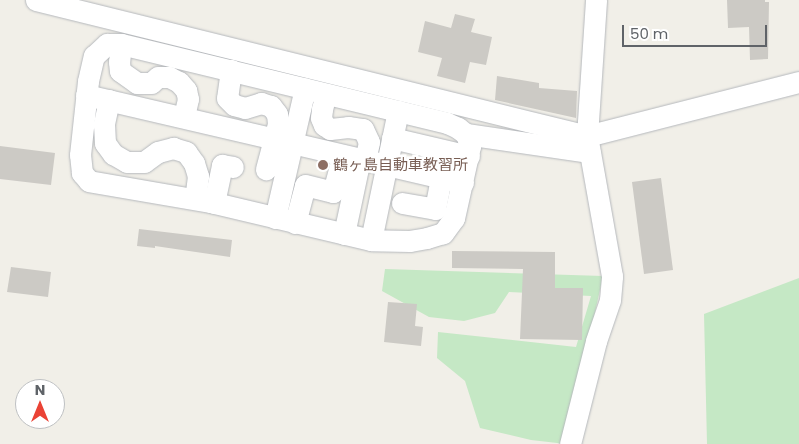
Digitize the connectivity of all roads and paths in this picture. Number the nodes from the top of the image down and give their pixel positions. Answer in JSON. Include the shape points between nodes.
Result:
{"nodes":[{"id":1,"x":36,"y":0,"type":"edge"},
{"id":2,"x":596,"y":0,"type":"edge"},
{"id":3,"x":121,"y":44,"type":"junction"},
{"id":4,"x":230,"y":70,"type":"junction"},
{"id":5,"x":799,"y":82,"type":"edge"},
{"id":6,"x":305,"y":88,"type":"junction"},
{"id":7,"x":326,"y":94,"type":"junction"},
{"id":8,"x":86,"y":95,"type":"junction"},
{"id":9,"x":109,"y":100,"type":"junction"},
{"id":10,"x":398,"y":111,"type":"junction"},
{"id":11,"x":184,"y":117,"type":"junction"},
{"id":12,"x":466,"y":134,"type":"junction"},
{"id":13,"x":392,"y":138,"type":"junction"},
{"id":14,"x":284,"y":141,"type":"junction"},
{"id":15,"x":588,"y":144,"type":"junction"},
{"id":16,"x":468,"y":156,"type":"junction"},
{"id":17,"x":363,"y":160,"type":"junction"},
{"id":18,"x":233,"y":167,"type":"dead end"},
{"id":19,"x":266,"y":169,"type":"dead end"},
{"id":20,"x":441,"y":178,"type":"junction"},
{"id":21,"x":462,"y":183,"type":"junction"},
{"id":22,"x":204,"y":201,"type":"junction"},
{"id":23,"x":402,"y":203,"type":"dead end"},
{"id":24,"x":285,"y":220,"type":"junction"},
{"id":25,"x":344,"y":234,"type":"junction"},
{"id":26,"x":371,"y":240,"type":"junction"},
{"id":27,"x":570,"y":444,"type":"edge"}],
"edges":[{"from":1,"to":15,"type":"street"},
{"from":2,"to":15,"type":"street"},
{"from":3,"to":4,"type":"street"},
{"from":3,"to":8,"type":"street","via":[[106,44],[94,56]]},
{"from":3,"to":11,"type":"street","via":[[120,72],[137,83],[151,83],[158,77],[169,77],[186,90],[188,99]]},
{"from":4,"to":6,"type":"street"},
{"from":4,"to":14,"type":"street","via":[[227,98],[234,105],[245,108],[261,103],[271,106],[277,114]]},
{"from":5,"to":15,"type":"street"},
{"from":6,"to":7,"type":"street"},
{"from":6,"to":14,"type":"street"},
{"from":7,"to":10,"type":"street"},
{"from":7,"to":17,"type":"street","via":[[321,118],[324,125],[330,129],[363,129],[369,142]]},
{"from":8,"to":9,"type":"street"},
{"from":8,"to":22,"type":"street","via":[[80,155],[82,173],[89,181]]},
{"from":9,"to":11,"type":"street"},
{"from":9,"to":22,"type":"street","via":[[104,124],[105,143],[113,154],[127,162],[144,162],[158,152],[173,148],[186,152],[194,163]]},
{"from":10,"to":12,"type":"street","via":[[447,123]]},
{"from":10,"to":13,"type":"street"},
{"from":11,"to":14,"type":"street"},
{"from":12,"to":15,"type":"street"},
{"from":12,"to":16,"type":"street","via":[[470,146]]},
{"from":13,"to":16,"type":"street"},
{"from":13,"to":17,"type":"street"},
{"from":14,"to":17,"type":"street"},
{"from":14,"to":19,"type":"street"},
{"from":14,"to":24,"type":"street"},
{"from":15,"to":27,"type":"street","via":[[612,276],[610,300],[593,350]]},
{"from":16,"to":21,"type":"street"},
{"from":17,"to":20,"type":"street"},
{"from":17,"to":24,"type":"street","via":[[332,192],[305,185]]},
{"from":17,"to":25,"type":"street"},
{"from":17,"to":26,"type":"street"},
{"from":18,"to":22,"type":"street","via":[[222,164]]},
{"from":20,"to":21,"type":"street"},
{"from":20,"to":23,"type":"street","via":[[435,209]]},
{"from":21,"to":26,"type":"street","via":[[454,218],[443,232],[410,241]]},
{"from":22,"to":24,"type":"street"},
{"from":24,"to":25,"type":"street"},
{"from":25,"to":26,"type":"street"}]}
